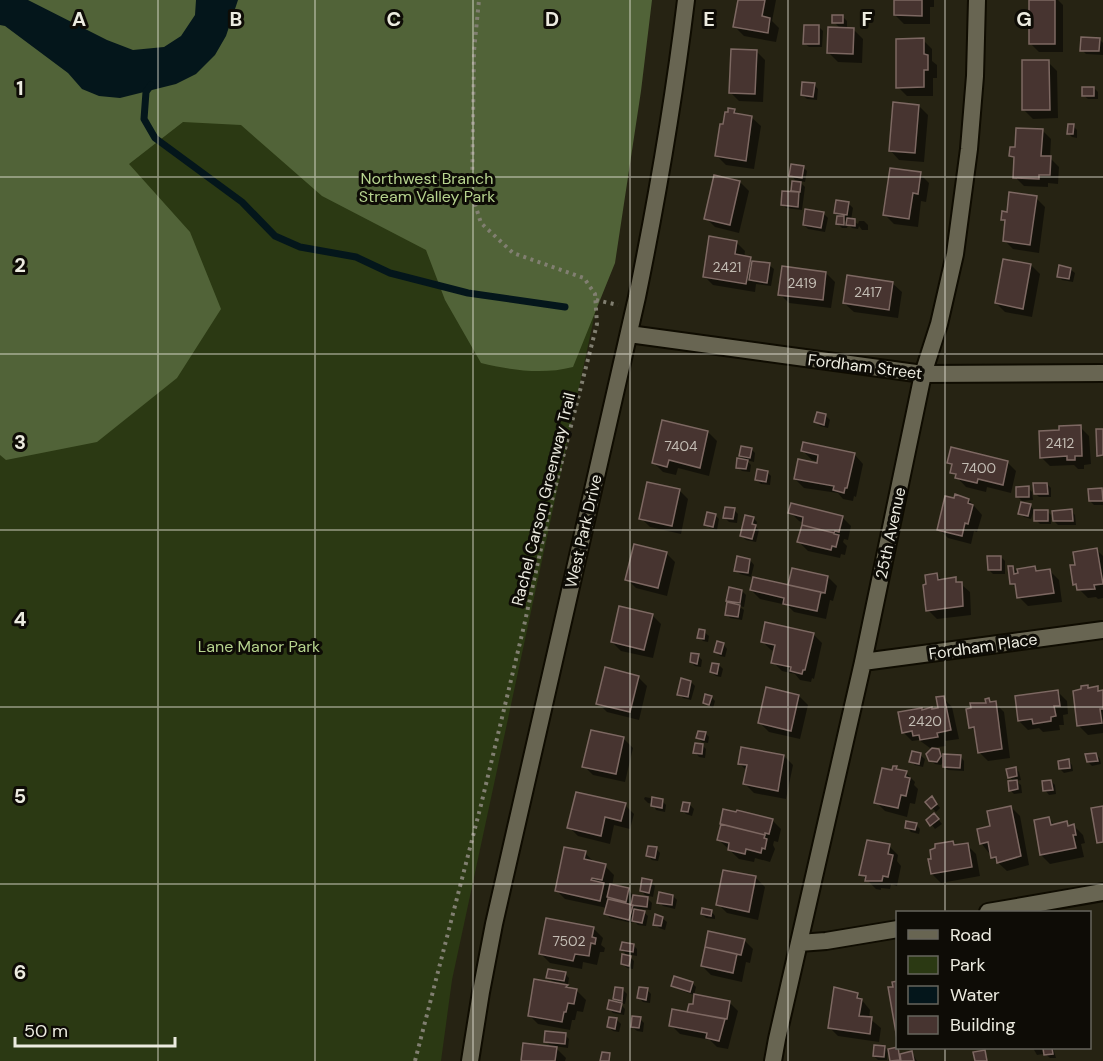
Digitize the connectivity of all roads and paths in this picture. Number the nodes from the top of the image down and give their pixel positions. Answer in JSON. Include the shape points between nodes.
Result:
{"nodes":[{"id":1,"x":478,"y":0,"type":"edge"},
{"id":2,"x":686,"y":0,"type":"edge"},
{"id":3,"x":977,"y":0,"type":"edge"},
{"id":4,"x":629,"y":334,"type":"junction"},
{"id":5,"x":1103,"y":373,"type":"edge"},
{"id":6,"x":923,"y":374,"type":"junction"},
{"id":7,"x":1103,"y":630,"type":"edge"},
{"id":8,"x":863,"y":662,"type":"junction"},
{"id":9,"x":1103,"y":892,"type":"edge"},
{"id":10,"x":994,"y":911,"type":"edge"},
{"id":11,"x":896,"y":929,"type":"edge"},
{"id":12,"x":799,"y":943,"type":"junction"},
{"id":13,"x":415,"y":1061,"type":"edge"},
{"id":14,"x":470,"y":1061,"type":"edge"},
{"id":15,"x":773,"y":1061,"type":"edge"}],
"edges":[{"from":1,"to":13,"type":"path","name":"Rachel Carson Greenway Trail","via":[[472,195],[482,223],[513,253],[584,278],[595,294],[597,324]]},
{"from":2,"to":4,"type":"street","name":"West Park Drive","via":[[649,238]]},
{"from":3,"to":6,"type":"street","name":"25th Avenue","via":[[975,76],[964,195],[939,324]]},
{"from":4,"to":6,"type":"street","name":"Fordham Street"},
{"from":4,"to":14,"type":"street","name":"West Park Drive","via":[[494,924]]},
{"from":5,"to":6,"type":"street","name":"Fordham Street"},
{"from":6,"to":8,"type":"street","name":"25th Avenue"},
{"from":7,"to":8,"type":"street","name":"Fordham Place"},
{"from":8,"to":12,"type":"street","name":"25th Avenue"},
{"from":9,"to":10,"type":"street"},
{"from":11,"to":12,"type":"street"},
{"from":12,"to":15,"type":"street","name":"25th Avenue"}]}
